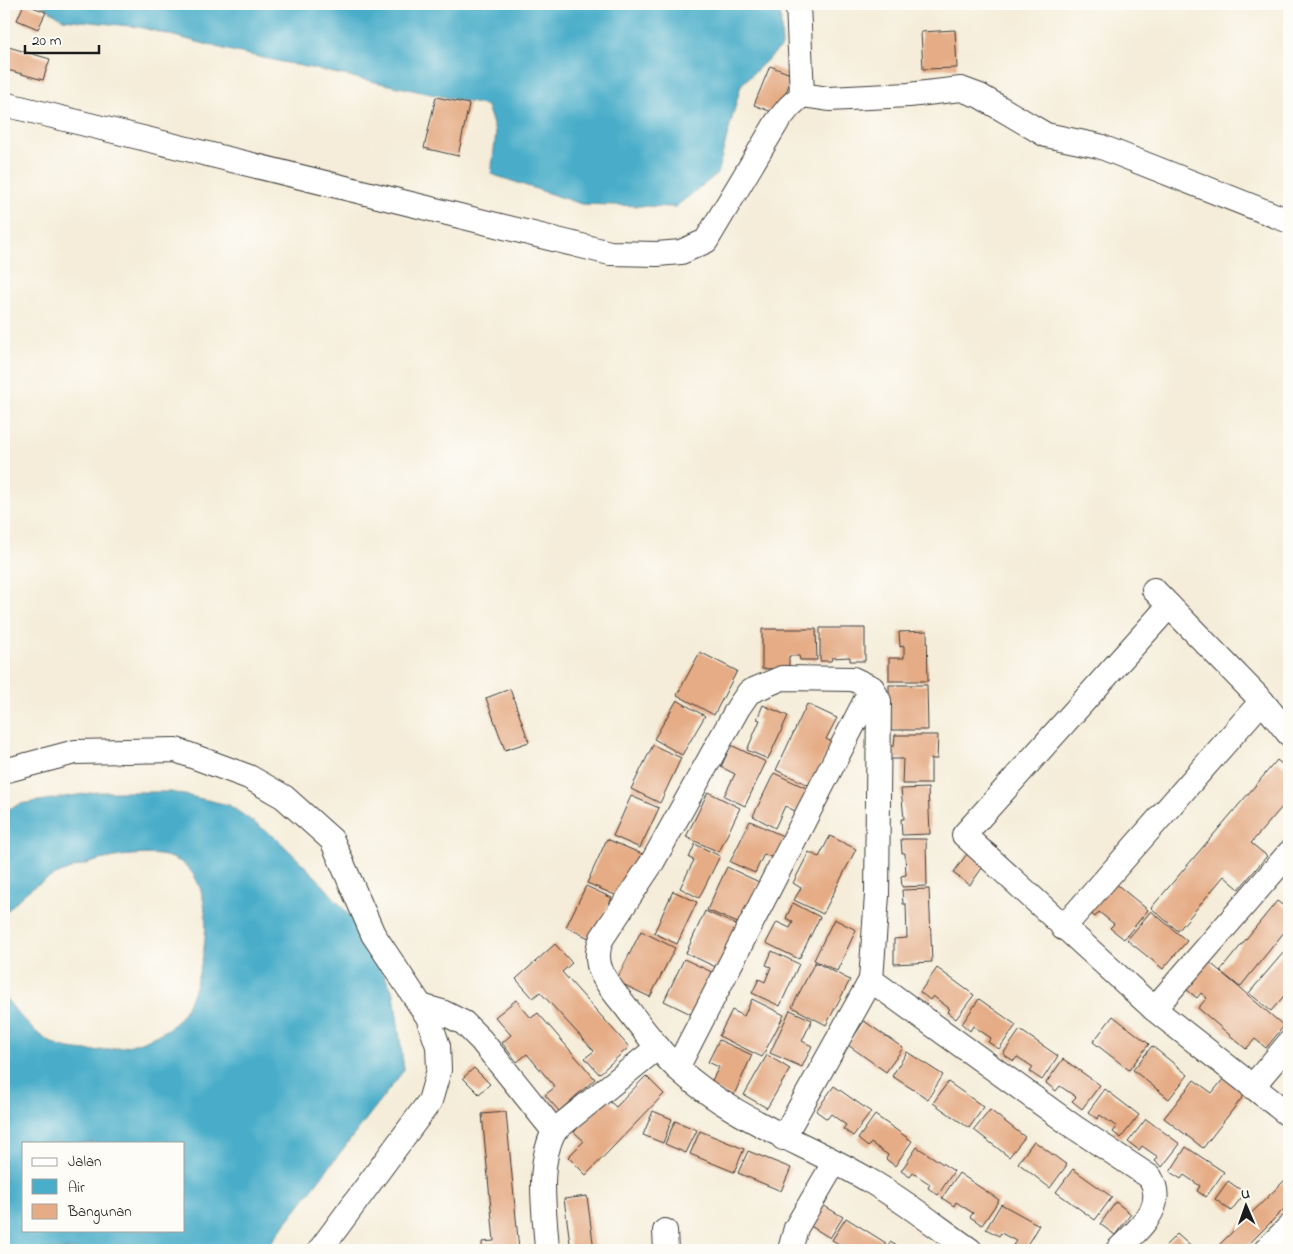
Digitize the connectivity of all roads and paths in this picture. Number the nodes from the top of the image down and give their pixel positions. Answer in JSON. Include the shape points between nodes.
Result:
{"nodes":[{"id":1,"x":798,"y":4,"type":"edge"},
{"id":2,"x":802,"y":95,"type":"junction"},
{"id":3,"x":4,"y":104,"type":"edge"},
{"id":4,"x":1289,"y":221,"type":"edge"},
{"id":5,"x":872,"y":688,"type":"junction"},
{"id":6,"x":1262,"y":701,"type":"junction"},
{"id":7,"x":1289,"y":734,"type":"edge"},
{"id":8,"x":4,"y":771,"type":"edge"},
{"id":9,"x":1289,"y":853,"type":"edge"},
{"id":10,"x":1063,"y":928,"type":"junction"},
{"id":11,"x":871,"y":980,"type":"junction"},
{"id":12,"x":421,"y":1006,"type":"junction"},
{"id":13,"x":1154,"y":1009,"type":"junction"},
{"id":14,"x":1289,"y":1043,"type":"edge"},
{"id":15,"x":658,"y":1047,"type":"junction"},
{"id":16,"x":677,"y":1068,"type":"junction"},
{"id":17,"x":1252,"y":1087,"type":"junction"},
{"id":18,"x":1289,"y":1115,"type":"edge"},
{"id":19,"x":554,"y":1131,"type":"junction"},
{"id":20,"x":784,"y":1138,"type":"junction"},
{"id":21,"x":834,"y":1163,"type":"junction"},
{"id":22,"x":1289,"y":1227,"type":"edge"},
{"id":23,"x":320,"y":1250,"type":"edge"},
{"id":24,"x":547,"y":1250,"type":"edge"},
{"id":25,"x":790,"y":1250,"type":"edge"},
{"id":26,"x":970,"y":1250,"type":"edge"},
{"id":27,"x":1118,"y":1250,"type":"edge"},
{"id":28,"x":1266,"y":1250,"type":"edge"}],
"edges":[{"from":1,"to":2,"type":"street"},
{"from":2,"to":3,"type":"street","via":[[778,122],[706,241],[680,252],[656,254],[610,253]]},
{"from":2,"to":4,"type":"street","via":[[839,98],[909,95],[961,88],[1046,135],[1099,146]]},
{"from":5,"to":11,"type":"street","via":[[880,701],[880,710],[877,895]]},
{"from":5,"to":15,"type":"street","via":[[852,679],[782,678],[749,692],[738,708],[653,861],[597,948],[597,961],[603,978]]},
{"from":5,"to":16,"type":"street"},
{"from":6,"to":7,"type":"street"},
{"from":6,"to":10,"type":"street"},
{"from":6,"to":10,"type":"street","via":[[1161,598],[964,835]]},
{"from":8,"to":12,"type":"street","via":[[75,752],[176,750],[249,777],[284,797],[332,840],[373,934]]},
{"from":9,"to":13,"type":"street"},
{"from":10,"to":13,"type":"street"},
{"from":11,"to":20,"type":"street"},
{"from":11,"to":27,"type":"street","via":[[1074,1127],[1150,1177],[1157,1188],[1152,1210]]},
{"from":12,"to":19,"type":"street","via":[[464,1023]]},
{"from":12,"to":23,"type":"street","via":[[438,1046],[439,1070],[430,1101]]},
{"from":13,"to":17,"type":"street"},
{"from":14,"to":17,"type":"street"},
{"from":15,"to":16,"type":"street"},
{"from":15,"to":19,"type":"street"},
{"from":16,"to":20,"type":"street","via":[[731,1107]]},
{"from":17,"to":18,"type":"street"},
{"from":19,"to":24,"type":"street","via":[[547,1145],[543,1171]]},
{"from":20,"to":21,"type":"street"},
{"from":21,"to":25,"type":"street","via":[[796,1228]]},
{"from":21,"to":26,"type":"street","via":[[870,1181]]},
{"from":22,"to":28,"type":"street"}]}
